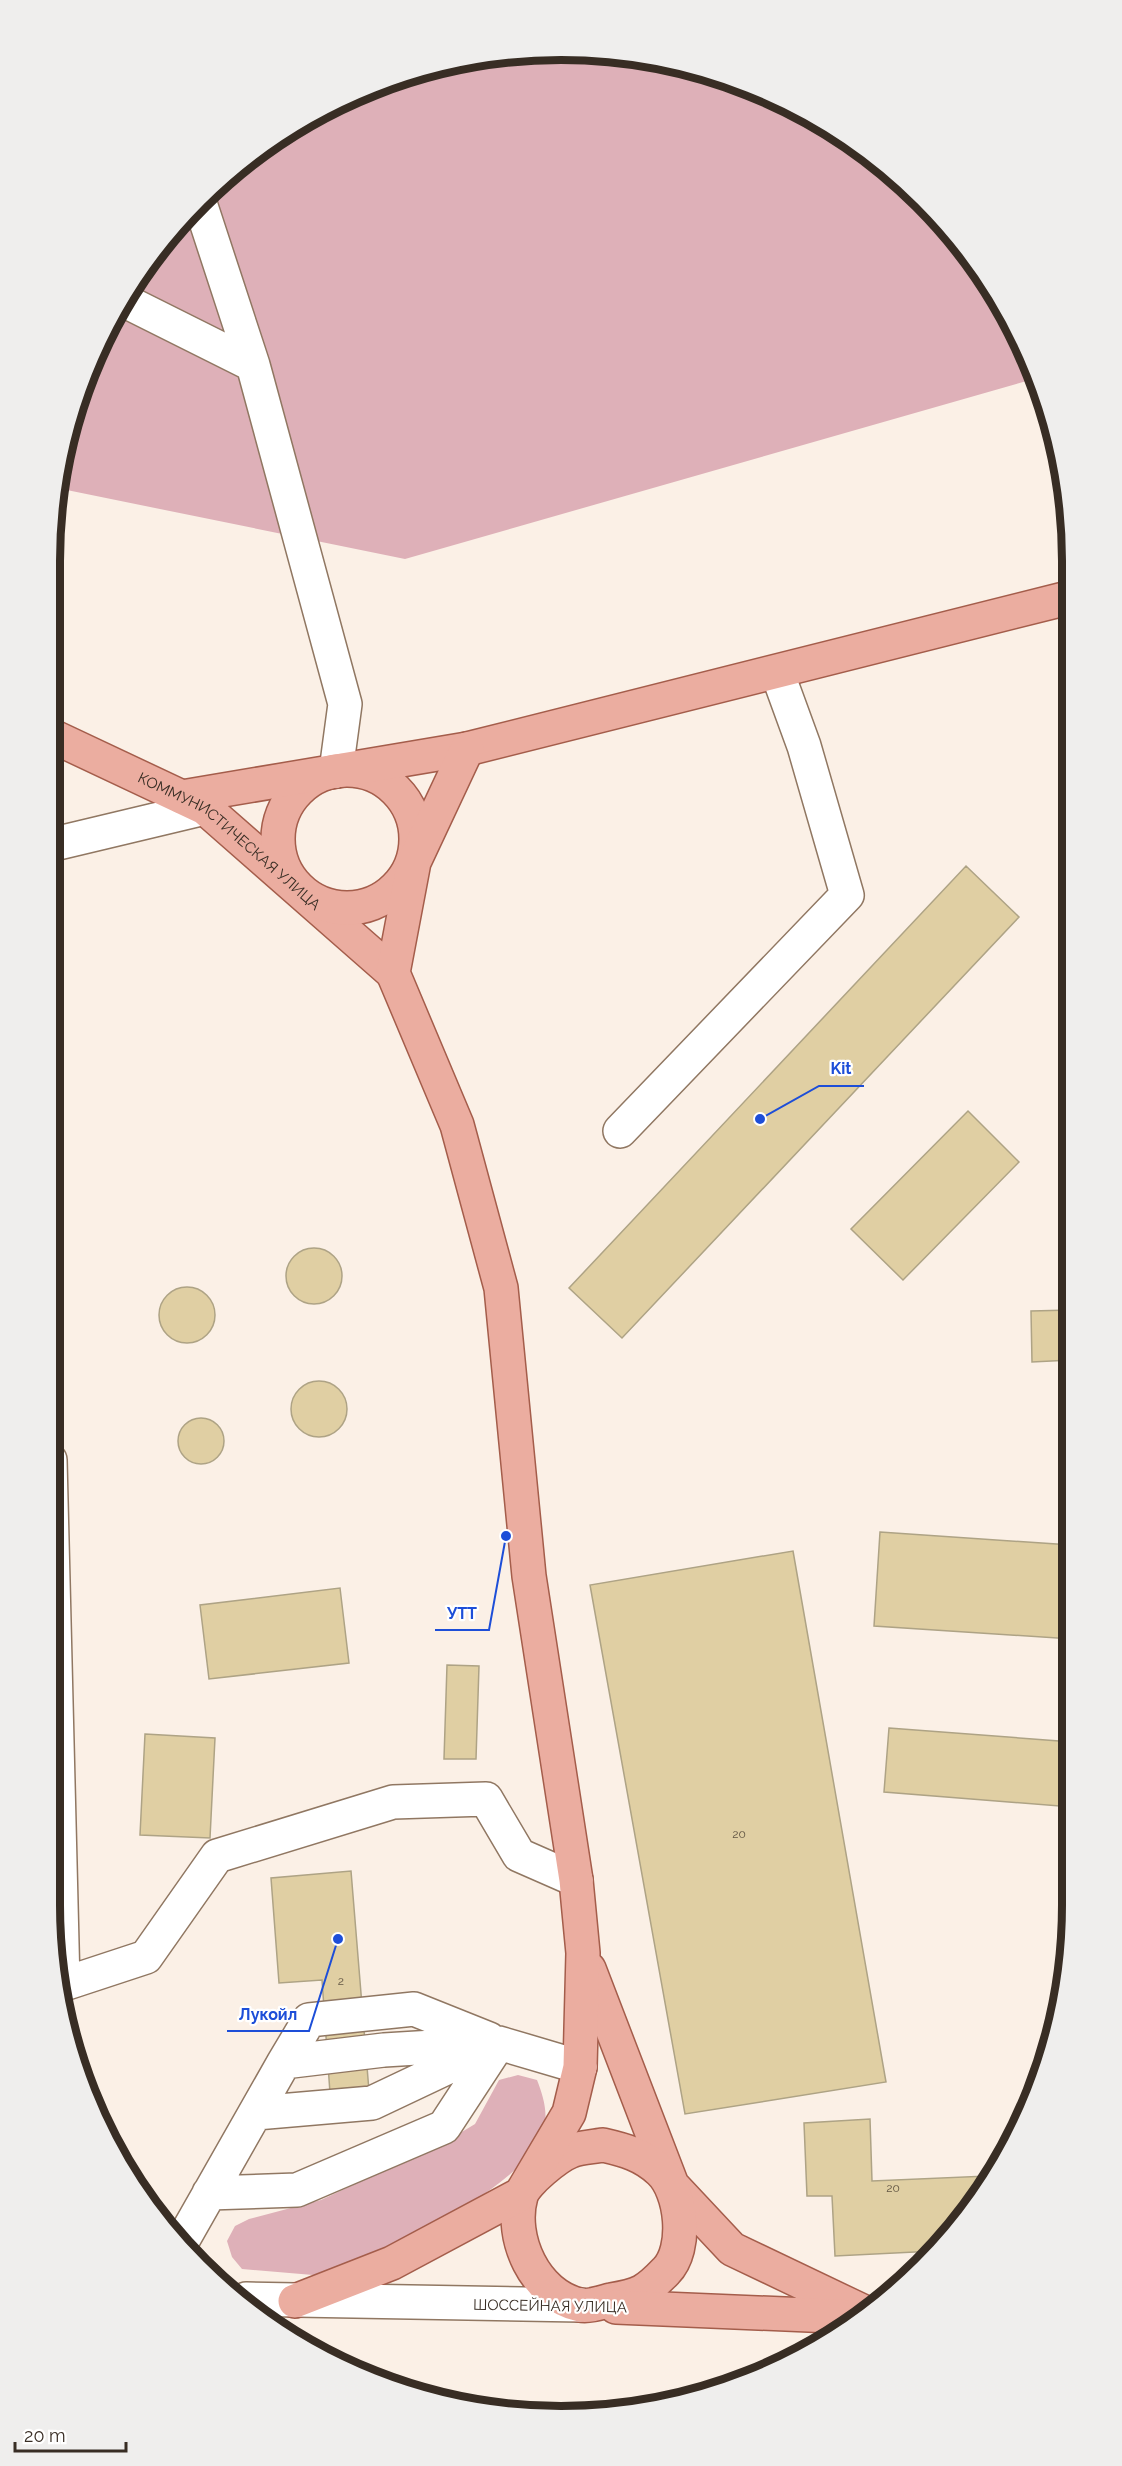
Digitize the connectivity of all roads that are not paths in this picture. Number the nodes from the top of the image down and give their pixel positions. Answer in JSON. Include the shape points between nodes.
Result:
{"nodes":[{"id":1,"x":203,"y":211,"type":"edge"},
{"id":2,"x":131,"y":304,"type":"edge"},
{"id":3,"x":254,"y":365,"type":"junction"},
{"id":4,"x":1062,"y":600,"type":"edge"},
{"id":5,"x":777,"y":672,"type":"junction"},
{"id":6,"x":60,"y":740,"type":"edge"},
{"id":7,"x":467,"y":748,"type":"junction"},
{"id":8,"x":336,"y":771,"type":"junction"},
{"id":9,"x":193,"y":802,"type":"junction"},
{"id":10,"x":60,"y":842,"type":"edge"},
{"id":11,"x":414,"y":862,"type":"junction"},
{"id":12,"x":297,"y":888,"type":"junction"},
{"id":13,"x":393,"y":973,"type":"junction"},
{"id":14,"x":620,"y":1131,"type":"dead end"},
{"id":15,"x":60,"y":1863,"type":"edge"},
{"id":16,"x":576,"y":1880,"type":"junction"},
{"id":17,"x":62,"y":1950,"type":"edge"},
{"id":18,"x":583,"y":1953,"type":"junction"},
{"id":19,"x":66,"y":1983,"type":"edge"},
{"id":20,"x":499,"y":2043,"type":"junction"},
{"id":21,"x":580,"y":2067,"type":"junction"},
{"id":22,"x":256,"y":2113,"type":"junction"},
{"id":23,"x":672,"y":2185,"type":"junction"},
{"id":24,"x":209,"y":2193,"type":"junction"},
{"id":25,"x":521,"y":2194,"type":"junction"},
{"id":26,"x":185,"y":2236,"type":"edge"},
{"id":27,"x":253,"y":2299,"type":"edge"},
{"id":28,"x":295,"y":2301,"type":"junction"},
{"id":29,"x":581,"y":2305,"type":"junction"},
{"id":30,"x":857,"y":2309,"type":"edge"},
{"id":31,"x":846,"y":2317,"type":"edge"}],
"edges":[{"from":1,"to":3,"type":"street"},
{"from":2,"to":3,"type":"street"},
{"from":3,"to":8,"type":"street","via":[[345,704]]},
{"from":4,"to":5,"type":"main road"},
{"from":5,"to":7,"type":"main road"},
{"from":5,"to":14,"type":"street","via":[[804,746],[847,895]]},
{"from":6,"to":9,"type":"main road","name":"КОММУНИСТИЧЕСКАЯ УЛИЦА"},
{"from":7,"to":8,"type":"main road"},
{"from":7,"to":11,"type":"main road"},
{"from":8,"to":9,"type":"main road"},
{"from":8,"to":11,"type":"main road","via":[[368,774],[388,784],[403,800],[413,820]]},
{"from":8,"to":12,"type":"main road","via":[[302,786],[287,803],[279,825],[278,848],[285,870]]},
{"from":9,"to":10,"type":"street"},
{"from":9,"to":12,"type":"main road","name":"КОММУНИСТИЧЕСКАЯ УЛИЦА"},
{"from":11,"to":12,"type":"main road","via":[[399,884],[382,898],[361,906],[338,908],[318,903]]},
{"from":11,"to":13,"type":"main road"},
{"from":12,"to":13,"type":"main road","name":"КОММУНИСТИЧЕСКАЯ УЛИЦА"},
{"from":13,"to":16,"type":"main road","via":[[457,1125],[501,1288],[529,1576]]},
{"from":15,"to":17,"type":"street"},
{"from":16,"to":18,"type":"main road"},
{"from":16,"to":19,"type":"street","via":[[519,1855],[486,1799],[393,1802],[217,1856],[146,1957]]},
{"from":18,"to":21,"type":"main road"},
{"from":18,"to":23,"type":"main road"},
{"from":20,"to":21,"type":"street"},
{"from":20,"to":22,"type":"street","via":[[372,2103]]},
{"from":20,"to":22,"type":"street","via":[[384,2050],[284,2062]]},
{"from":20,"to":24,"type":"street","via":[[444,2127],[297,2190]]},
{"from":21,"to":25,"type":"main road","via":[[569,2113]]},
{"from":22,"to":24,"type":"street"},
{"from":23,"to":25,"type":"main road","via":[[634,2152],[603,2145],[571,2150],[545,2168]]},
{"from":23,"to":29,"type":"main road","via":[[681,2232],[671,2266],[645,2292]]},
{"from":23,"to":30,"type":"main road","via":[[732,2249]]},
{"from":24,"to":26,"type":"street"},
{"from":25,"to":28,"type":"main road","via":[[392,2263]]},
{"from":25,"to":29,"type":"main road","via":[[519,2228],[527,2262],[549,2289]]},
{"from":27,"to":28,"type":"street","name":"ШОССЕЙНАЯ УЛИЦА"},
{"from":28,"to":29,"type":"street","name":"ШОССЕЙНАЯ УЛИЦА"},
{"from":29,"to":31,"type":"main road","name":"ШОССЕЙНАЯ УЛИЦА"}]}
